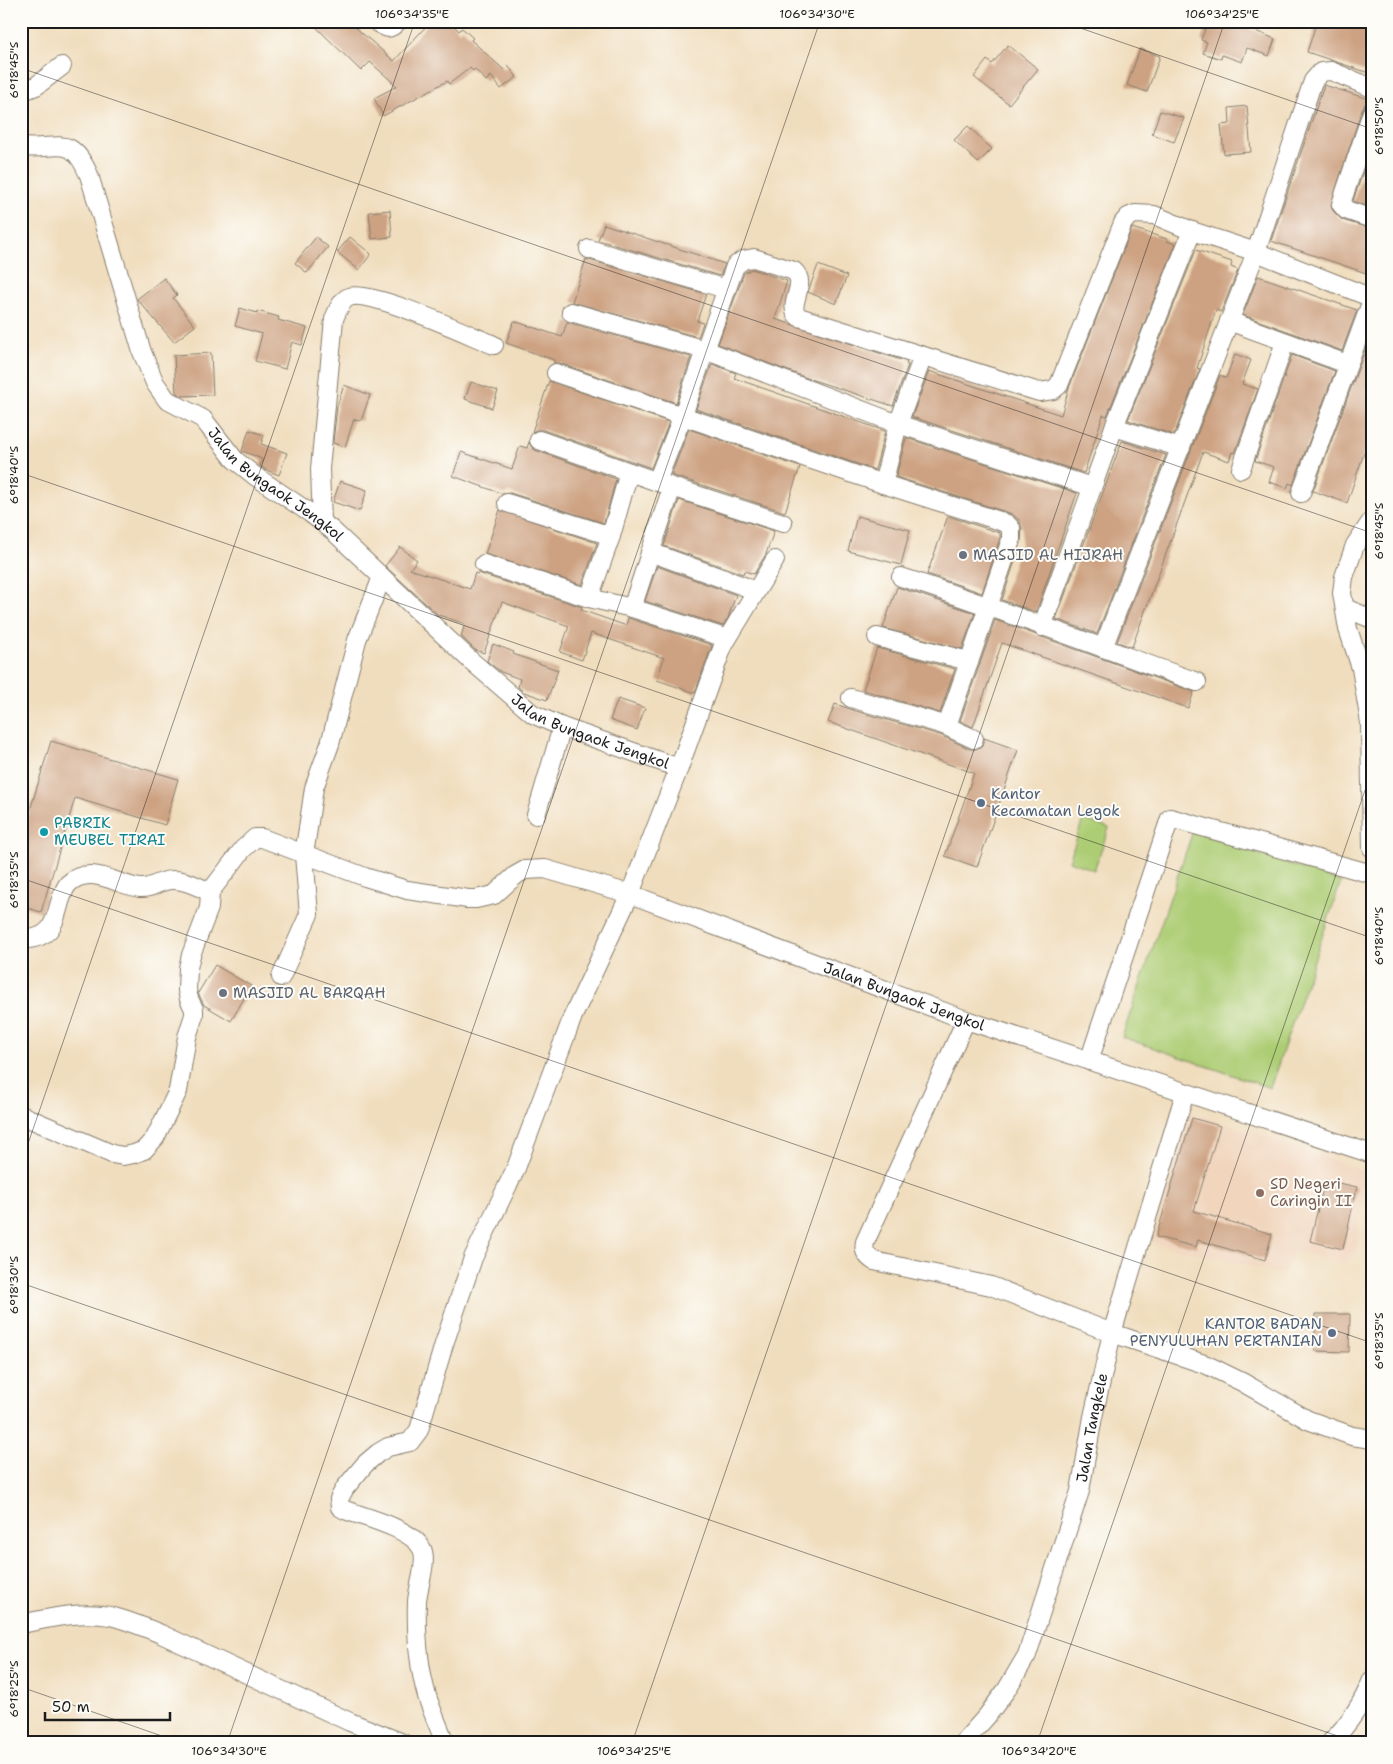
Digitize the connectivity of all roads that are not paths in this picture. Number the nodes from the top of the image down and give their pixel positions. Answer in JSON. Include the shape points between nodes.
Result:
{"nodes":[{"id":1,"x":376,"y":21,"type":"edge"},
{"id":2,"x":398,"y":21,"type":"edge"},
{"id":3,"x":62,"y":66,"type":"dead end"},
{"id":4,"x":1372,"y":88,"type":"edge"},
{"id":5,"x":21,"y":92,"type":"edge"},
{"id":6,"x":1372,"y":112,"type":"edge"},
{"id":7,"x":21,"y":147,"type":"edge"},
{"id":8,"x":1372,"y":220,"type":"edge"},
{"id":9,"x":1192,"y":231,"type":"junction"},
{"id":10,"x":589,"y":249,"type":"dead end"},
{"id":11,"x":1256,"y":252,"type":"junction"},
{"id":12,"x":726,"y":289,"type":"junction"},
{"id":13,"x":1372,"y":299,"type":"edge"},
{"id":14,"x":571,"y":312,"type":"dead end"},
{"id":15,"x":1229,"y":322,"type":"junction"},
{"id":16,"x":1285,"y":342,"type":"junction"},
{"id":17,"x":494,"y":346,"type":"dead end"},
{"id":18,"x":704,"y":350,"type":"junction"},
{"id":19,"x":923,"y":356,"type":"junction"},
{"id":20,"x":1347,"y":364,"type":"junction"},
{"id":21,"x":556,"y":373,"type":"dead end"},
{"id":22,"x":683,"y":416,"type":"junction"},
{"id":23,"x":898,"y":424,"type":"junction"},
{"id":24,"x":1114,"y":427,"type":"junction"},
{"id":25,"x":539,"y":440,"type":"dead end"},
{"id":26,"x":1181,"y":448,"type":"junction"},
{"id":27,"x":1241,"y":470,"type":"dead end"},
{"id":28,"x":629,"y":472,"type":"junction"},
{"id":29,"x":665,"y":484,"type":"junction"},
{"id":30,"x":884,"y":484,"type":"junction"},
{"id":31,"x":1092,"y":487,"type":"junction"},
{"id":32,"x":1301,"y":493,"type":"dead end"},
{"id":33,"x":507,"y":503,"type":"dead end"},
{"id":34,"x":1372,"y":520,"type":"edge"},
{"id":35,"x":322,"y":522,"type":"junction"},
{"id":36,"x":783,"y":523,"type":"dead end"},
{"id":37,"x":611,"y":536,"type":"junction"},
{"id":38,"x":650,"y":552,"type":"junction"},
{"id":39,"x":775,"y":560,"type":"dead end"},
{"id":40,"x":484,"y":564,"type":"dead end"},
{"id":41,"x":902,"y":577,"type":"dead end"},
{"id":42,"x":382,"y":578,"type":"junction"},
{"id":43,"x":746,"y":587,"type":"dead end"},
{"id":44,"x":588,"y":598,"type":"junction"},
{"id":45,"x":988,"y":605,"type":"junction"},
{"id":46,"x":632,"y":608,"type":"junction"},
{"id":47,"x":1345,"y":608,"type":"junction"},
{"id":48,"x":1372,"y":619,"type":"edge"},
{"id":49,"x":1042,"y":627,"type":"junction"},
{"id":50,"x":719,"y":636,"type":"dead end"},
{"id":51,"x":877,"y":637,"type":"dead end"},
{"id":52,"x":1104,"y":648,"type":"junction"},
{"id":53,"x":968,"y":661,"type":"junction"},
{"id":54,"x":1197,"y":682,"type":"dead end"},
{"id":55,"x":851,"y":698,"type":"dead end"},
{"id":56,"x":944,"y":725,"type":"junction"},
{"id":57,"x":562,"y":727,"type":"junction"},
{"id":58,"x":974,"y":739,"type":"dead end"},
{"id":59,"x":679,"y":768,"type":"junction"},
{"id":60,"x":1371,"y":805,"type":"edge"},
{"id":61,"x":536,"y":815,"type":"dead end"},
{"id":62,"x":1372,"y":848,"type":"edge"},
{"id":63,"x":304,"y":855,"type":"junction"},
{"id":64,"x":1372,"y":874,"type":"edge"},
{"id":65,"x":210,"y":892,"type":"junction"},
{"id":66,"x":630,"y":894,"type":"junction"},
{"id":67,"x":21,"y":940,"type":"edge"},
{"id":68,"x":281,"y":977,"type":"dead end"},
{"id":69,"x":966,"y":1020,"type":"junction"},
{"id":70,"x":1089,"y":1061,"type":"junction"},
{"id":71,"x":1185,"y":1093,"type":"junction"},
{"id":72,"x":21,"y":1115,"type":"edge"},
{"id":73,"x":1372,"y":1154,"type":"edge"},
{"id":74,"x":1112,"y":1333,"type":"junction"},
{"id":75,"x":1372,"y":1439,"type":"edge"},
{"id":76,"x":21,"y":1624,"type":"edge"},
{"id":77,"x":1372,"y":1680,"type":"edge"},
{"id":78,"x":403,"y":1743,"type":"edge"},
{"id":79,"x":445,"y":1743,"type":"edge"},
{"id":80,"x":963,"y":1743,"type":"edge"},
{"id":81,"x":1330,"y":1743,"type":"edge"}],
"edges":[{"from":1,"to":2,"type":"street","via":[[388,28],[393,28]]},
{"from":3,"to":5,"type":"street","via":[[36,86]]},
{"from":4,"to":11,"type":"street","via":[[1331,71],[1321,72],[1313,81]]},
{"from":6,"to":8,"type":"street","via":[[1341,204],[1346,210]]},
{"from":7,"to":35,"type":"street","name":"Jalan Bungaok Jengkol","via":[[71,147],[81,158],[89,175],[142,352],[166,400],[203,419],[235,460]]},
{"from":9,"to":11,"type":"street"},
{"from":9,"to":19,"type":"street","via":[[1154,215],[1142,213],[1128,217],[1063,376],[1053,390],[1039,392]]},
{"from":9,"to":24,"type":"street"},
{"from":10,"to":12,"type":"street"},
{"from":11,"to":13,"type":"street"},
{"from":11,"to":15,"type":"street"},
{"from":12,"to":18,"type":"street"},
{"from":12,"to":19,"type":"street","via":[[735,266],[742,260],[754,258],[794,272],[799,278],[794,309],[799,318]]},
{"from":13,"to":20,"type":"street"},
{"from":14,"to":18,"type":"street"},
{"from":15,"to":16,"type":"street"},
{"from":15,"to":26,"type":"street"},
{"from":16,"to":20,"type":"street"},
{"from":16,"to":27,"type":"street"},
{"from":17,"to":35,"type":"street","via":[[424,315],[368,298],[350,296],[344,300],[334,319],[320,469]]},
{"from":18,"to":22,"type":"street"},
{"from":18,"to":23,"type":"street"},
{"from":19,"to":23,"type":"street"},
{"from":20,"to":32,"type":"street"},
{"from":21,"to":22,"type":"street"},
{"from":22,"to":29,"type":"street"},
{"from":22,"to":30,"type":"street"},
{"from":23,"to":30,"type":"street"},
{"from":23,"to":31,"type":"street"},
{"from":24,"to":26,"type":"street"},
{"from":24,"to":31,"type":"street"},
{"from":25,"to":28,"type":"street"},
{"from":26,"to":52,"type":"street"},
{"from":28,"to":29,"type":"street"},
{"from":28,"to":37,"type":"street"},
{"from":29,"to":36,"type":"street"},
{"from":29,"to":38,"type":"street"},
{"from":30,"to":45,"type":"street","via":[[1000,521],[1011,528],[1011,540]]},
{"from":31,"to":49,"type":"street"},
{"from":33,"to":37,"type":"street"},
{"from":34,"to":47,"type":"street","via":[[1354,545],[1348,563],[1342,593]]},
{"from":35,"to":42,"type":"street","name":"Jalan Bungaok Jengkol"},
{"from":37,"to":44,"type":"street"},
{"from":38,"to":43,"type":"street"},
{"from":38,"to":46,"type":"street"},
{"from":39,"to":59,"type":"street","via":[[723,646]]},
{"from":40,"to":44,"type":"street"},
{"from":41,"to":45,"type":"street"},
{"from":42,"to":57,"type":"street","name":"Jalan Bungaok Jengkol","via":[[533,714]]},
{"from":42,"to":63,"type":"street","via":[[357,640],[330,744],[314,788]]},
{"from":44,"to":46,"type":"street"},
{"from":45,"to":49,"type":"street"},
{"from":45,"to":53,"type":"street"},
{"from":46,"to":50,"type":"street"},
{"from":47,"to":48,"type":"street"},
{"from":47,"to":60,"type":"street","via":[[1348,629],[1361,668],[1370,723]]},
{"from":49,"to":52,"type":"street"},
{"from":51,"to":53,"type":"street"},
{"from":52,"to":54,"type":"street"},
{"from":53,"to":56,"type":"street","via":[[949,720]]},
{"from":55,"to":56,"type":"street"},
{"from":56,"to":58,"type":"street"},
{"from":57,"to":59,"type":"street","name":"Jalan Bungaok Jengkol"},
{"from":57,"to":61,"type":"street"},
{"from":59,"to":66,"type":"street","name":"Jalan Bungaok Jengkol"},
{"from":60,"to":62,"type":"street"},
{"from":63,"to":65,"type":"street","via":[[255,838]]},
{"from":63,"to":66,"type":"street","via":[[407,890],[456,898],[486,897],[516,875],[534,869],[545,869]]},
{"from":63,"to":68,"type":"street","via":[[309,914]]},
{"from":64,"to":70,"type":"street","via":[[1170,818]]},
{"from":65,"to":67,"type":"street","via":[[176,880],[141,888],[83,875],[67,885],[55,922],[48,932]]},
{"from":65,"to":72,"type":"street","via":[[209,908],[188,968],[187,990],[194,1015],[178,1091],[155,1138],[144,1150],[134,1154],[112,1154]]},
{"from":66,"to":69,"type":"street","name":"Jalan Bungaok Jengkol"},
{"from":66,"to":79,"type":"street","via":[[573,1016],[516,1168],[473,1258],[419,1430],[410,1442],[378,1452],[339,1499],[344,1510],[403,1532],[423,1550],[417,1594],[419,1657],[427,1696]]},
{"from":69,"to":70,"type":"street","name":"Jalan Bungaok Jengkol"},
{"from":69,"to":74,"type":"street","via":[[865,1242],[865,1253],[874,1261],[991,1286]]},
{"from":70,"to":71,"type":"street","name":"Jalan Bungaok Jengkol"},
{"from":71,"to":73,"type":"street","name":"Jalan Bungaok Jengkol"},
{"from":71,"to":74,"type":"street","name":"Jalan Tangkele"},
{"from":74,"to":75,"type":"street","via":[[1207,1365],[1308,1420],[1352,1436]]},
{"from":74,"to":80,"type":"street","name":"Jalan Tangkele","via":[[1080,1491],[1027,1655],[988,1716]]},
{"from":76,"to":78,"type":"street","via":[[81,1614],[109,1616],[136,1624]]},
{"from":77,"to":81,"type":"street","via":[[1350,1722]]}]}
